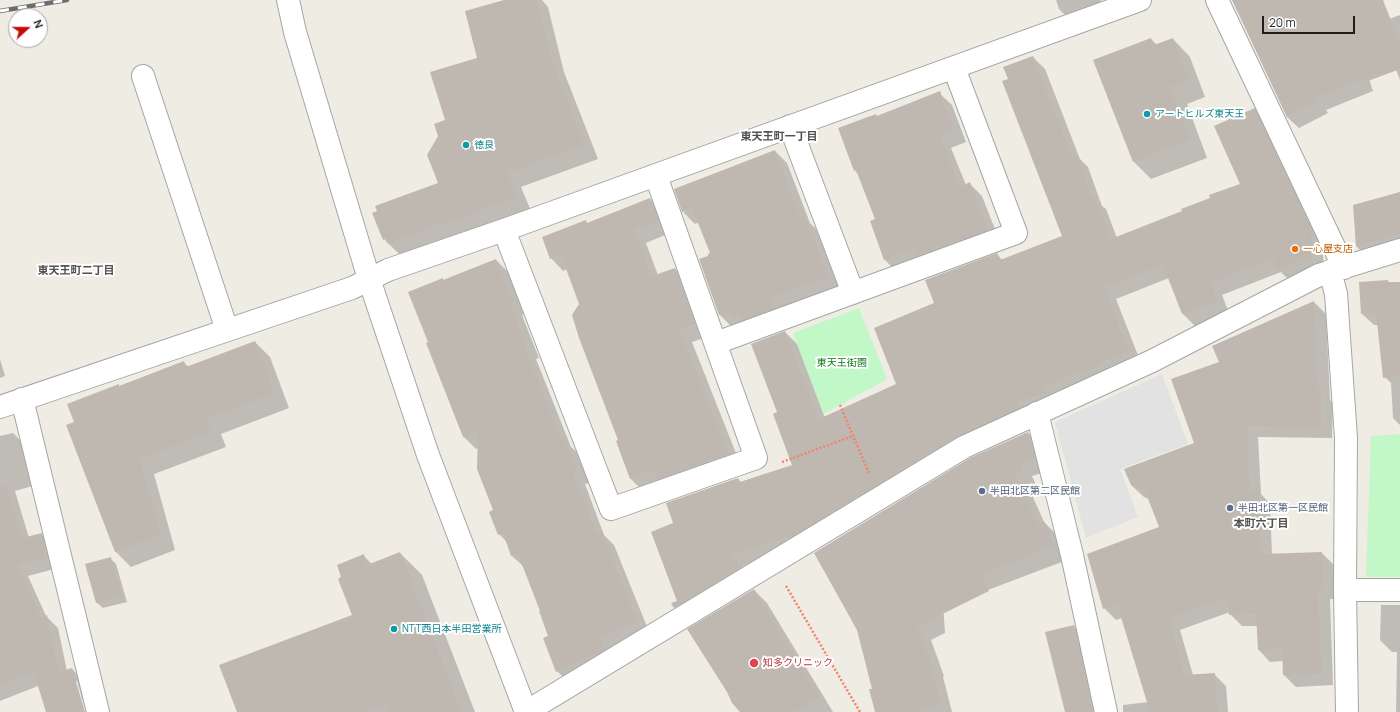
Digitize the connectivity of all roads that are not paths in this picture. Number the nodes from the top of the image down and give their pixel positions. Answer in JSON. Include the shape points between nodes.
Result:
{"nodes":[{"id":1,"x":288,"y":0,"type":"edge"},
{"id":2,"x":1140,"y":0,"type":"edge"},
{"id":3,"x":1217,"y":0,"type":"edge"},
{"id":4,"x":954,"y":68,"type":"junction"},
{"id":5,"x":142,"y":76,"type":"dead end"},
{"id":6,"x":790,"y":126,"type":"junction"},
{"id":7,"x":656,"y":176,"type":"junction"},
{"id":8,"x":504,"y":230,"type":"junction"},
{"id":9,"x":1400,"y":250,"type":"edge"},
{"id":10,"x":1337,"y":270,"type":"junction"},
{"id":11,"x":369,"y":279,"type":"junction"},
{"id":12,"x":853,"y":294,"type":"junction"},
{"id":13,"x":227,"y":330,"type":"junction"},
{"id":14,"x":716,"y":343,"type":"junction"},
{"id":15,"x":22,"y":399,"type":"junction"},
{"id":16,"x":0,"y":407,"type":"edge"},
{"id":17,"x":1036,"y":413,"type":"junction"},
{"id":18,"x":1345,"y":590,"type":"junction"},
{"id":19,"x":1400,"y":590,"type":"edge"},
{"id":20,"x":98,"y":712,"type":"edge"},
{"id":21,"x":526,"y":712,"type":"edge"},
{"id":22,"x":1106,"y":712,"type":"edge"},
{"id":23,"x":1347,"y":712,"type":"edge"}],
"edges":[{"from":1,"to":11,"type":"street","via":[[295,32]]},
{"from":2,"to":4,"type":"street"},
{"from":3,"to":10,"type":"street"},
{"from":4,"to":6,"type":"street"},
{"from":4,"to":12,"type":"street","via":[[1016,233]]},
{"from":5,"to":13,"type":"street"},
{"from":6,"to":7,"type":"street"},
{"from":6,"to":12,"type":"street"},
{"from":7,"to":8,"type":"street"},
{"from":7,"to":14,"type":"street"},
{"from":8,"to":11,"type":"street"},
{"from":8,"to":14,"type":"street","via":[[611,510],[756,458]]},
{"from":9,"to":10,"type":"street"},
{"from":10,"to":17,"type":"street","via":[[1319,275],[1152,361]]},
{"from":10,"to":18,"type":"street","via":[[1336,294],[1346,438]]},
{"from":11,"to":13,"type":"street","via":[[352,288]]},
{"from":11,"to":21,"type":"street","via":[[428,455]]},
{"from":12,"to":14,"type":"street"},
{"from":13,"to":15,"type":"street"},
{"from":15,"to":16,"type":"street"},
{"from":15,"to":20,"type":"street"},
{"from":17,"to":21,"type":"street","via":[[964,447]]},
{"from":17,"to":22,"type":"street","via":[[1072,555]]},
{"from":18,"to":19,"type":"street"},
{"from":18,"to":23,"type":"street"}]}
